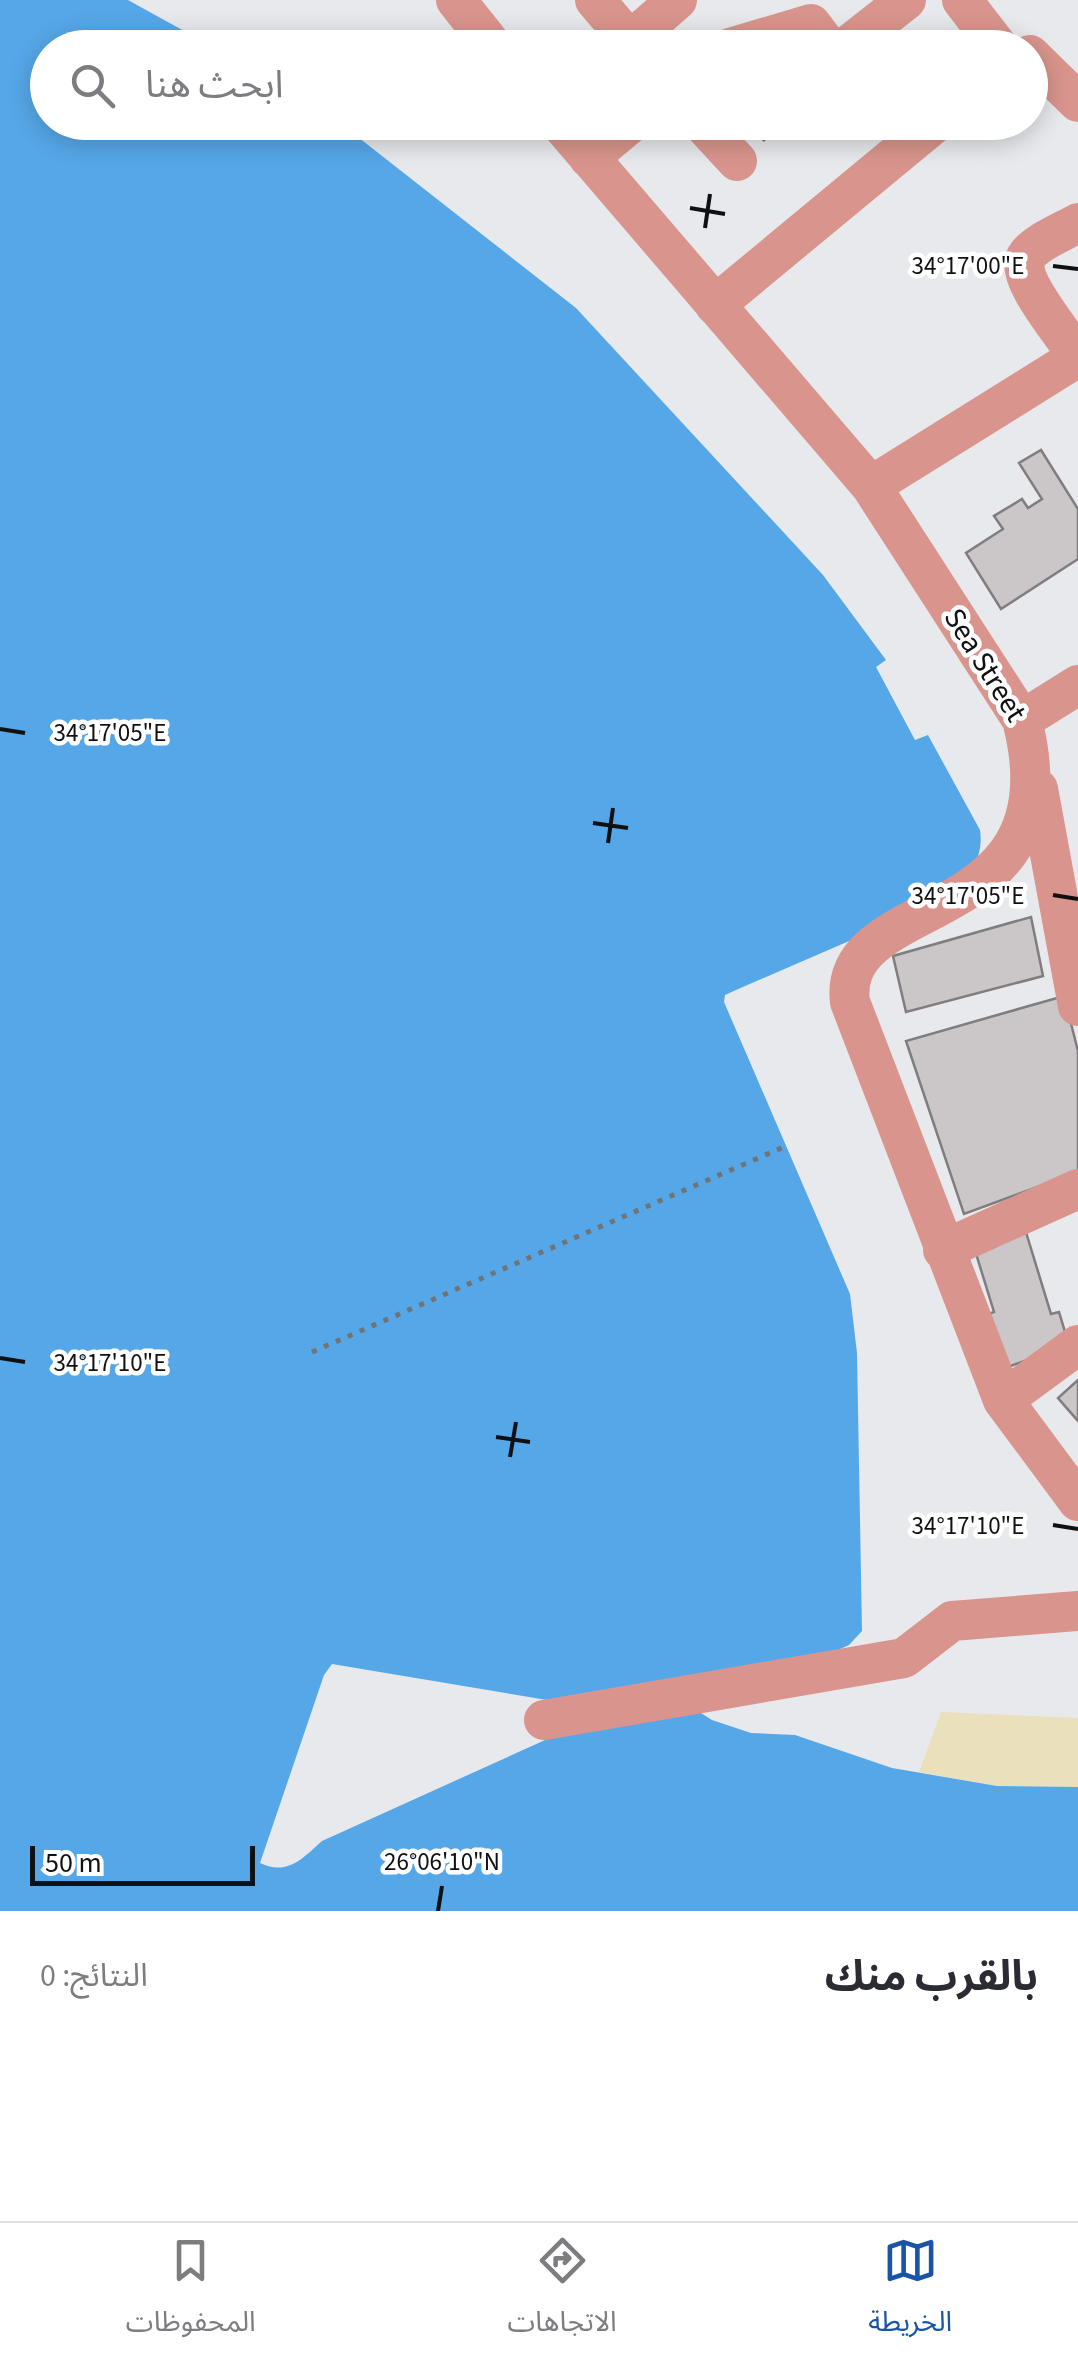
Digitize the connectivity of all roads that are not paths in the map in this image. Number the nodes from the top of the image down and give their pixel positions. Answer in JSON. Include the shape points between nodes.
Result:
{"nodes":[{"id":1,"x":595,"y":0,"type":"edge"},
{"id":2,"x":677,"y":0,"type":"edge"},
{"id":3,"x":906,"y":0,"type":"edge"},
{"id":4,"x":962,"y":0,"type":"edge"},
{"id":5,"x":468,"y":4,"type":"edge"},
{"id":6,"x":483,"y":30,"type":"edge"},
{"id":7,"x":621,"y":30,"type":"edge"},
{"id":8,"x":647,"y":30,"type":"edge"},
{"id":9,"x":791,"y":30,"type":"edge"},
{"id":10,"x":815,"y":30,"type":"edge"},
{"id":11,"x":868,"y":30,"type":"edge"},
{"id":12,"x":986,"y":30,"type":"edge"},
{"id":13,"x":1048,"y":73,"type":"edge"},
{"id":14,"x":1078,"y":102,"type":"edge"},
{"id":15,"x":574,"y":140,"type":"edge"},
{"id":16,"x":610,"y":140,"type":"edge"},
{"id":17,"x":718,"y":140,"type":"edge"},
{"id":18,"x":902,"y":140,"type":"edge"},
{"id":19,"x":589,"y":158,"type":"junction"},
{"id":20,"x":737,"y":161,"type":"dead end"},
{"id":21,"x":1078,"y":223,"type":"edge"},
{"id":22,"x":715,"y":305,"type":"junction"},
{"id":23,"x":871,"y":486,"type":"junction"},
{"id":24,"x":1078,"y":686,"type":"edge"},
{"id":25,"x":1025,"y":730,"type":"junction"},
{"id":26,"x":1064,"y":834,"type":"edge"},
{"id":27,"x":1072,"y":950,"type":"edge"},
{"id":28,"x":1078,"y":1006,"type":"edge"},
{"id":29,"x":1078,"y":1189,"type":"edge"},
{"id":30,"x":943,"y":1250,"type":"junction"},
{"id":31,"x":1078,"y":1346,"type":"edge"},
{"id":32,"x":1003,"y":1400,"type":"junction"},
{"id":33,"x":1078,"y":1502,"type":"edge"},
{"id":34,"x":1078,"y":1611,"type":"edge"},
{"id":35,"x":544,"y":1720,"type":"dead end"}],
"edges":[{"from":1,"to":7,"type":"street"},
{"from":2,"to":8,"type":"street"},
{"from":3,"to":11,"type":"street"},
{"from":4,"to":12,"type":"street"},
{"from":5,"to":6,"type":"street"},
{"from":9,"to":10,"type":"street","via":[[811,24]]},
{"from":13,"to":14,"type":"street"},
{"from":15,"to":19,"type":"street","name":"Sea Street"},
{"from":16,"to":19,"type":"street"},
{"from":17,"to":20,"type":"street"},
{"from":18,"to":22,"type":"street"},
{"from":19,"to":22,"type":"street","name":"Sea Street"},
{"from":21,"to":23,"type":"street","via":[[1028,253],[1023,266],[1073,360]]},
{"from":22,"to":23,"type":"street","name":"Sea Street"},
{"from":23,"to":25,"type":"street","name":"Sea Street"},
{"from":24,"to":25,"type":"street"},
{"from":25,"to":26,"type":"street"},
{"from":25,"to":30,"type":"street","name":"Sea Street","via":[[1031,799],[1009,859],[986,882],[869,946],[848,986]]},
{"from":26,"to":27,"type":"street"},
{"from":27,"to":28,"type":"street"},
{"from":29,"to":30,"type":"street"},
{"from":30,"to":32,"type":"street","name":"Sea Street"},
{"from":31,"to":32,"type":"street"},
{"from":32,"to":33,"type":"street","name":"Sea Street"},
{"from":34,"to":35,"type":"street","via":[[952,1621],[904,1658]]}]}
